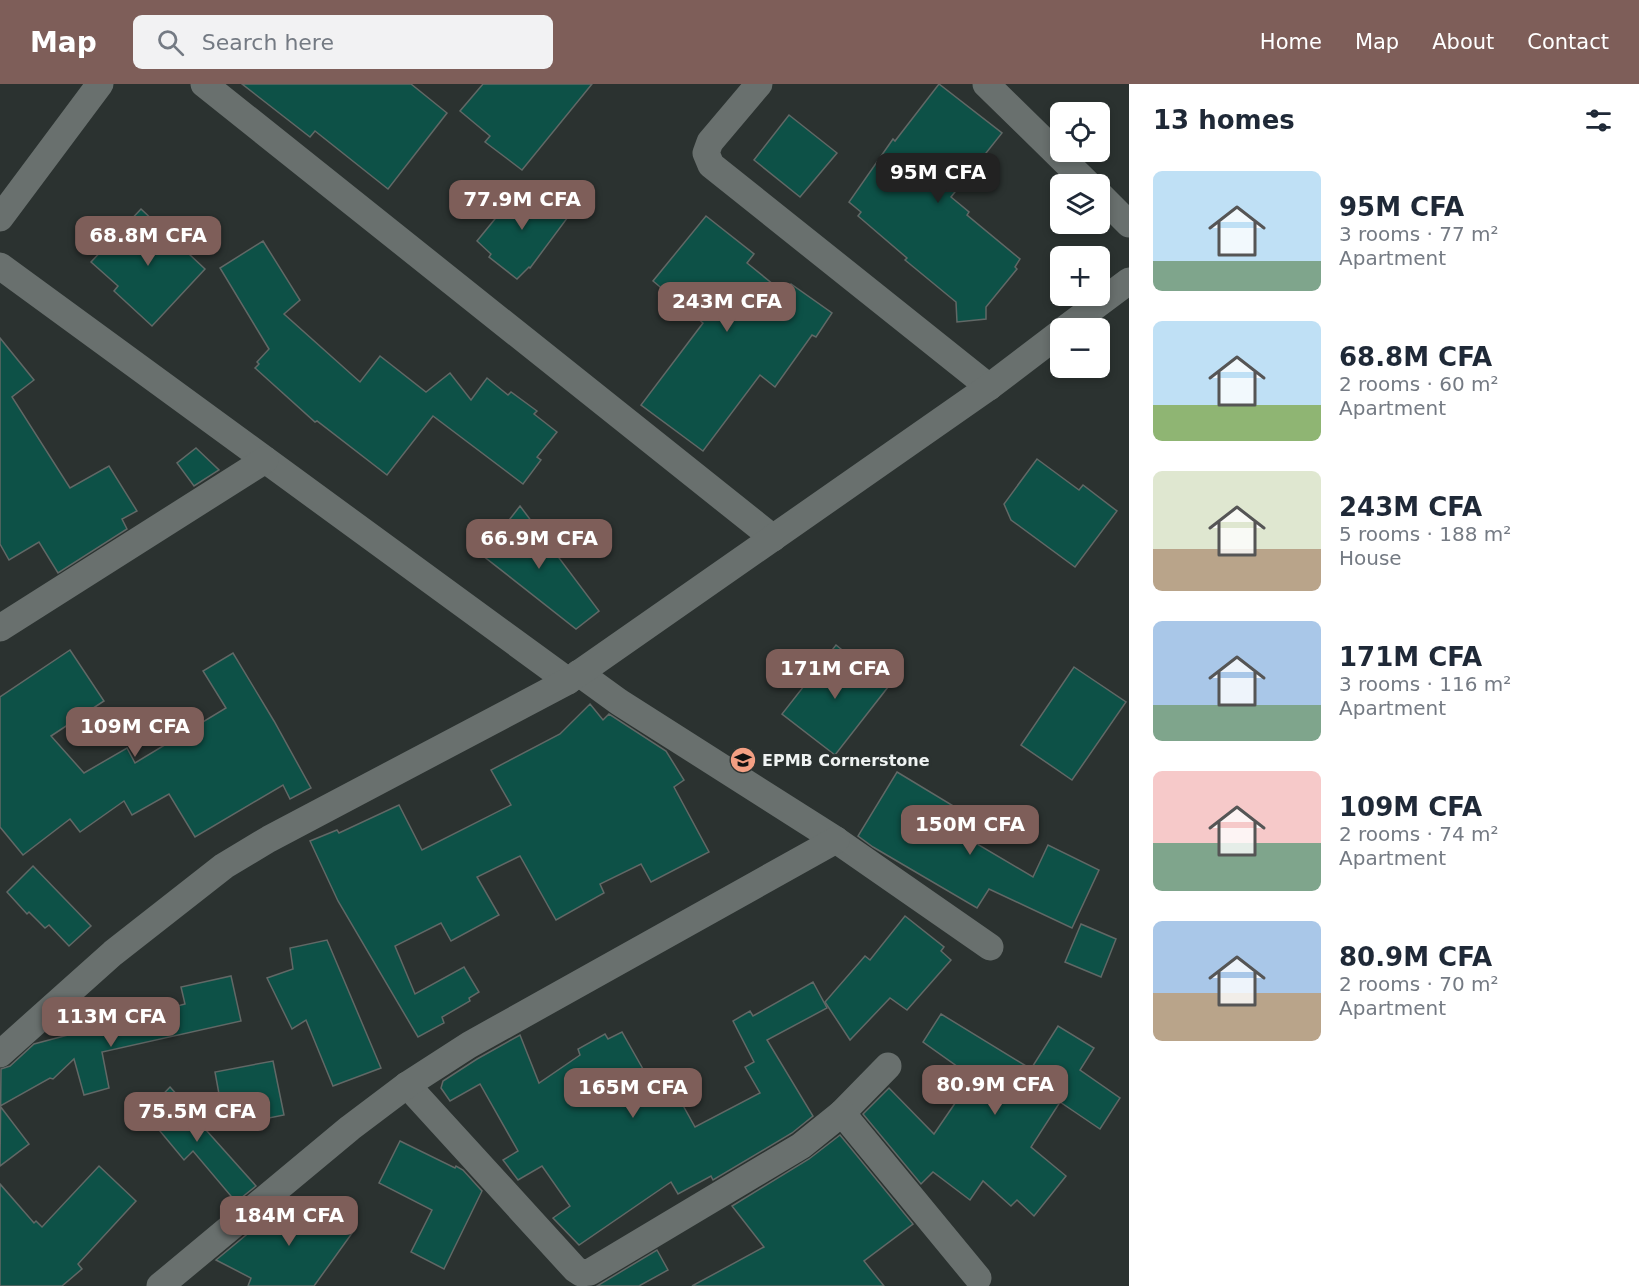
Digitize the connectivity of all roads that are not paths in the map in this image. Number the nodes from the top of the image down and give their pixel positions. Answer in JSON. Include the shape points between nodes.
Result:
{"nodes":[{"id":1,"x":100,"y":84,"type":"edge"},
{"id":2,"x":204,"y":84,"type":"edge"},
{"id":3,"x":759,"y":84,"type":"edge"},
{"id":4,"x":986,"y":84,"type":"edge"},
{"id":5,"x":1078,"y":174,"type":"edge"},
{"id":6,"x":1110,"y":205,"type":"edge"},
{"id":7,"x":0,"y":218,"type":"edge"},
{"id":8,"x":1129,"y":224,"type":"edge"},
{"id":9,"x":0,"y":266,"type":"edge"},
{"id":10,"x":1129,"y":281,"type":"edge"},
{"id":11,"x":1079,"y":318,"type":"edge"},
{"id":12,"x":1050,"y":340,"type":"edge"},
{"id":13,"x":988,"y":387,"type":"junction"},
{"id":14,"x":265,"y":460,"type":"junction"},
{"id":15,"x":773,"y":538,"type":"junction"},
{"id":16,"x":0,"y":628,"type":"edge"},
{"id":17,"x":573,"y":677,"type":"junction"},
{"id":18,"x":836,"y":840,"type":"junction"},
{"id":19,"x":990,"y":947,"type":"dead end"},
{"id":20,"x":0,"y":1054,"type":"edge"},
{"id":21,"x":888,"y":1066,"type":"dead end"},
{"id":22,"x":407,"y":1085,"type":"junction"},
{"id":23,"x":842,"y":1113,"type":"junction"},
{"id":24,"x":978,"y":1278,"type":"dead end"},
{"id":25,"x":160,"y":1286,"type":"edge"}],
"edges":[{"from":1,"to":7,"type":"street"},
{"from":2,"to":15,"type":"street"},
{"from":3,"to":13,"type":"street","via":[[710,142],[706,153],[711,165]]},
{"from":4,"to":5,"type":"street"},
{"from":6,"to":8,"type":"street"},
{"from":9,"to":14,"type":"street"},
{"from":10,"to":11,"type":"street"},
{"from":12,"to":13,"type":"street"},
{"from":13,"to":15,"type":"street"},
{"from":14,"to":16,"type":"street"},
{"from":14,"to":17,"type":"street"},
{"from":15,"to":17,"type":"street"},
{"from":17,"to":18,"type":"street"},
{"from":17,"to":20,"type":"street","via":[[224,866],[113,953]]},
{"from":18,"to":19,"type":"street"},
{"from":18,"to":22,"type":"street","via":[[469,1045]]},
{"from":21,"to":23,"type":"street"},
{"from":22,"to":23,"type":"street","via":[[581,1273],[590,1272],[774,1163]]},
{"from":22,"to":25,"type":"street"},
{"from":23,"to":24,"type":"street"}]}
